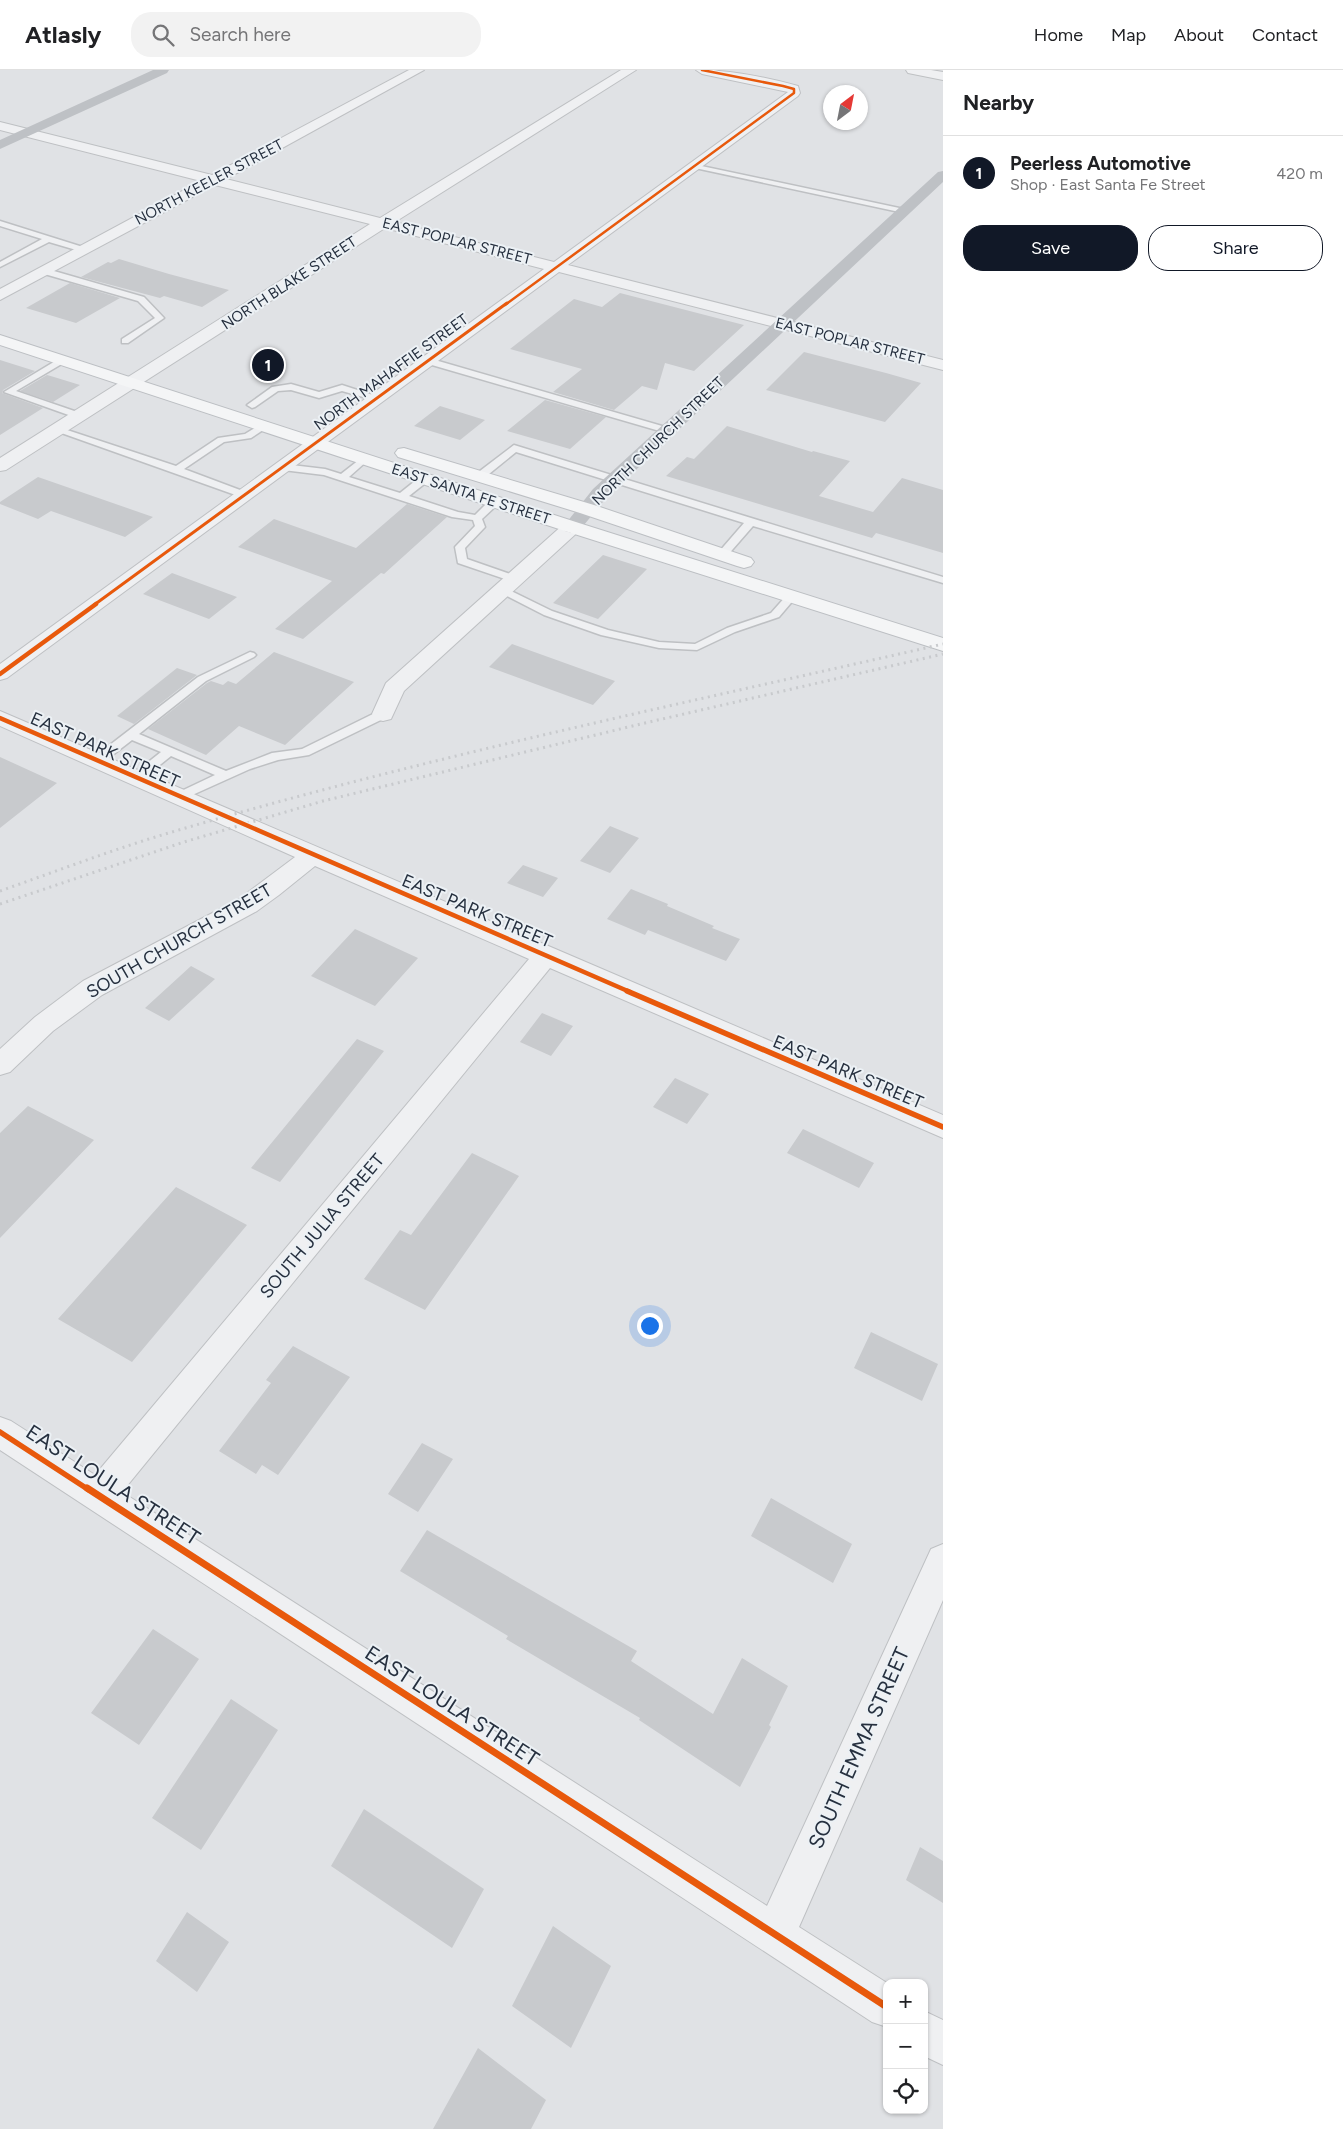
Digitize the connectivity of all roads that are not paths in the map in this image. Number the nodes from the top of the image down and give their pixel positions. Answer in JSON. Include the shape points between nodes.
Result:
{"nodes":[{"id":1,"x":163,"y":70,"type":"edge"},
{"id":2,"x":418,"y":70,"type":"edge"},
{"id":3,"x":630,"y":70,"type":"edge"},
{"id":4,"x":702,"y":70,"type":"edge"},
{"id":5,"x":912,"y":70,"type":"edge"},
{"id":6,"x":943,"y":76,"type":"edge"},
{"id":7,"x":0,"y":126,"type":"edge"},
{"id":8,"x":28,"y":133,"type":"junction"},
{"id":9,"x":0,"y":145,"type":"edge"},
{"id":10,"x":695,"y":166,"type":"junction"},
{"id":11,"x":943,"y":175,"type":"edge"},
{"id":12,"x":213,"y":180,"type":"junction"},
{"id":13,"x":904,"y":211,"type":"junction"},
{"id":14,"x":384,"y":222,"type":"junction"},
{"id":15,"x":3,"y":226,"type":"edge"},
{"id":16,"x":48,"y":239,"type":"junction"},
{"id":17,"x":83,"y":250,"type":"junction"},
{"id":18,"x":0,"y":265,"type":"edge"},
{"id":19,"x":558,"y":267,"type":"junction"},
{"id":20,"x":44,"y":271,"type":"junction"},
{"id":21,"x":0,"y":295,"type":"edge"},
{"id":22,"x":0,"y":322,"type":"edge"},
{"id":23,"x":782,"y":324,"type":"junction"},
{"id":24,"x":0,"y":340,"type":"edge"},
{"id":25,"x":125,"y":341,"type":"dead end"},
{"id":26,"x":62,"y":360,"type":"junction"},
{"id":27,"x":428,"y":361,"type":"junction"},
{"id":28,"x":943,"y":365,"type":"edge"},
{"id":29,"x":149,"y":372,"type":"junction"},
{"id":30,"x":132,"y":383,"type":"junction"},
{"id":31,"x":377,"y":398,"type":"junction"},
{"id":32,"x":252,"y":405,"type":"junction"},
{"id":33,"x":80,"y":416,"type":"junction"},
{"id":34,"x":263,"y":426,"type":"junction"},
{"id":35,"x":58,"y":430,"type":"junction"},
{"id":36,"x":666,"y":430,"type":"junction"},
{"id":37,"x":333,"y":431,"type":"junction"},
{"id":38,"x":351,"y":436,"type":"dead end"},
{"id":39,"x":316,"y":443,"type":"junction"},
{"id":40,"x":388,"y":448,"type":"dead end"},
{"id":41,"x":364,"y":459,"type":"junction"},
{"id":42,"x":0,"y":466,"type":"edge"},
{"id":43,"x":283,"y":467,"type":"junction"},
{"id":44,"x":177,"y":470,"type":"junction"},
{"id":45,"x":480,"y":476,"type":"junction"},
{"id":46,"x":343,"y":477,"type":"junction"},
{"id":47,"x":424,"y":479,"type":"junction"},
{"id":48,"x":615,"y":479,"type":"junction"},
{"id":49,"x":244,"y":495,"type":"junction"},
{"id":50,"x":402,"y":497,"type":"junction"},
{"id":51,"x":494,"y":502,"type":"junction"},
{"id":52,"x":587,"y":509,"type":"junction"},
{"id":53,"x":476,"y":518,"type":"junction"},
{"id":54,"x":751,"y":522,"type":"junction"},
{"id":55,"x":572,"y":528,"type":"junction"},
{"id":56,"x":722,"y":555,"type":"junction"},
{"id":57,"x":759,"y":567,"type":"dead end"},
{"id":58,"x":943,"y":580,"type":"edge"},
{"id":59,"x":509,"y":585,"type":"junction"},
{"id":60,"x":791,"y":596,"type":"junction"},
{"id":61,"x":943,"y":645,"type":"edge"},
{"id":62,"x":250,"y":655,"type":"dead end"},
{"id":63,"x":0,"y":674,"type":"edge"},
{"id":64,"x":383,"y":714,"type":"joint"},
{"id":65,"x":0,"y":718,"type":"edge"},
{"id":66,"x":131,"y":734,"type":"junction"},
{"id":67,"x":170,"y":751,"type":"junction"},
{"id":68,"x":97,"y":761,"type":"junction"},
{"id":69,"x":225,"y":775,"type":"junction"},
{"id":70,"x":136,"y":778,"type":"junction"},
{"id":71,"x":179,"y":797,"type":"junction"},
{"id":72,"x":312,"y":856,"type":"junction"},
{"id":73,"x":546,"y":956,"type":"junction"},
{"id":74,"x":0,"y":1065,"type":"edge"},
{"id":75,"x":943,"y":1127,"type":"edge"},
{"id":76,"x":0,"y":1432,"type":"edge"},
{"id":77,"x":99,"y":1495,"type":"junction"},
{"id":78,"x":943,"y":1561,"type":"edge"},
{"id":79,"x":775,"y":1934,"type":"junction"},
{"id":80,"x":883,"y":2004,"type":"edge"},
{"id":81,"x":928,"y":2035,"type":"edge"},
{"id":82,"x":943,"y":2044,"type":"edge"}],
"edges":[{"from":1,"to":8,"type":"street"},
{"from":2,"to":12,"type":"street","name":"NORTH KEELER STREET"},
{"from":3,"to":14,"type":"street","name":"NORTH BLAKE STREET"},
{"from":4,"to":10,"type":"street","name":"NORTH MAHAFFIE STREET","via":[[794,89],[794,93]]},
{"from":5,"to":6,"type":"street"},
{"from":7,"to":8,"type":"street","name":"EAST POPLAR STREET"},
{"from":8,"to":9,"type":"street"},
{"from":8,"to":12,"type":"street","name":"EAST POPLAR STREET"},
{"from":10,"to":13,"type":"lane"},
{"from":10,"to":19,"type":"street","name":"NORTH MAHAFFIE STREET"},
{"from":11,"to":13,"type":"street","name":"NORTH CHURCH STREET"},
{"from":12,"to":14,"type":"street","name":"EAST POPLAR STREET"},
{"from":12,"to":17,"type":"street","name":"NORTH KEELER STREET"},
{"from":13,"to":23,"type":"street","name":"NORTH CHURCH STREET"},
{"from":14,"to":19,"type":"street","name":"EAST POPLAR STREET"},
{"from":14,"to":29,"type":"street","name":"NORTH BLAKE STREET"},
{"from":15,"to":16,"type":"lane"},
{"from":16,"to":17,"type":"lane"},
{"from":16,"to":18,"type":"lane"},
{"from":17,"to":20,"type":"street","name":"NORTH KEELER STREET"},
{"from":19,"to":23,"type":"street","name":"EAST POPLAR STREET"},
{"from":19,"to":27,"type":"street","name":"NORTH MAHAFFIE STREET"},
{"from":20,"to":21,"type":"street","name":"NORTH KEELER STREET"},
{"from":20,"to":25,"type":"lane","via":[[141,299],[160,318]]},
{"from":22,"to":29,"type":"main road"},
{"from":23,"to":28,"type":"street","name":"EAST POPLAR STREET"},
{"from":23,"to":36,"type":"street","name":"NORTH CHURCH STREET"},
{"from":24,"to":26,"type":"main road","name":"EAST SANTA FE STREET"},
{"from":26,"to":30,"type":"main road","name":"EAST SANTA FE STREET"},
{"from":26,"to":33,"type":"lane","via":[[9,392]]},
{"from":27,"to":31,"type":"street","name":"NORTH MAHAFFIE STREET"},
{"from":27,"to":36,"type":"lane"},
{"from":29,"to":30,"type":"street","name":"NORTH BLAKE STREET"},
{"from":29,"to":32,"type":"main road"},
{"from":30,"to":33,"type":"street","name":"NORTH BLAKE STREET"},
{"from":30,"to":34,"type":"main road","name":"EAST SANTA FE STREET"},
{"from":31,"to":32,"type":"lane","via":[[342,388],[319,395],[291,387],[275,389]]},
{"from":31,"to":37,"type":"street","name":"NORTH MAHAFFIE STREET"},
{"from":32,"to":37,"type":"main road"},
{"from":33,"to":35,"type":"street","name":"NORTH BLAKE STREET"},
{"from":34,"to":39,"type":"main road","name":"EAST SANTA FE STREET"},
{"from":34,"to":44,"type":"lane","via":[[248,436],[221,440]]},
{"from":35,"to":42,"type":"street","name":"NORTH BLAKE STREET"},
{"from":35,"to":44,"type":"lane"},
{"from":36,"to":48,"type":"street","name":"NORTH CHURCH STREET"},
{"from":37,"to":38,"type":"main road"},
{"from":37,"to":39,"type":"street","name":"NORTH MAHAFFIE STREET"},
{"from":39,"to":41,"type":"main road","name":"EAST SANTA FE STREET"},
{"from":39,"to":43,"type":"street","name":"NORTH MAHAFFIE STREET"},
{"from":40,"to":45,"type":"main road","name":"EAST SANTA FE STREET"},
{"from":41,"to":46,"type":"lane"},
{"from":41,"to":47,"type":"main road","name":"EAST SANTA FE STREET"},
{"from":43,"to":46,"type":"lane"},
{"from":43,"to":49,"type":"street","name":"NORTH MAHAFFIE STREET"},
{"from":44,"to":49,"type":"lane"},
{"from":45,"to":48,"type":"lane","via":[[514,448]]},
{"from":45,"to":52,"type":"main road","name":"EAST SANTA FE STREET"},
{"from":46,"to":50,"type":"lane"},
{"from":47,"to":50,"type":"lane"},
{"from":47,"to":51,"type":"main road","name":"EAST SANTA FE STREET"},
{"from":48,"to":52,"type":"street","name":"NORTH CHURCH STREET"},
{"from":48,"to":54,"type":"lane"},
{"from":49,"to":63,"type":"street","name":"NORTH MAHAFFIE STREET"},
{"from":50,"to":53,"type":"lane","via":[[456,515]]},
{"from":51,"to":53,"type":"lane"},
{"from":51,"to":55,"type":"main road","name":"EAST SANTA FE STREET"},
{"from":52,"to":55,"type":"street","name":"NORTH CHURCH STREET"},
{"from":52,"to":56,"type":"main road","name":"EAST SANTA FE STREET"},
{"from":53,"to":59,"type":"lane","via":[[480,527],[460,547],[462,561]]},
{"from":54,"to":56,"type":"lane"},
{"from":54,"to":58,"type":"lane"},
{"from":55,"to":59,"type":"street","name":"NORTH CHURCH STREET"},
{"from":55,"to":60,"type":"main road","name":"EAST SANTA FE STREET"},
{"from":56,"to":57,"type":"main road","name":"EAST SANTA FE STREET"},
{"from":59,"to":60,"type":"lane","via":[[548,613],[605,633],[659,645],[697,646],[775,615]]},
{"from":59,"to":64,"type":"street","name":"NORTH CHURCH STREET","via":[[394,688]]},
{"from":60,"to":61,"type":"main road","name":"EAST SANTA FE STREET"},
{"from":62,"to":66,"type":"lane","via":[[202,679]]},
{"from":64,"to":69,"type":"lane","via":[[305,752],[276,756]]},
{"from":65,"to":68,"type":"street","name":"EAST PARK STREET"},
{"from":66,"to":67,"type":"lane"},
{"from":66,"to":68,"type":"lane"},
{"from":67,"to":69,"type":"lane"},
{"from":67,"to":70,"type":"lane"},
{"from":68,"to":70,"type":"street","name":"EAST PARK STREET"},
{"from":69,"to":71,"type":"lane"},
{"from":70,"to":71,"type":"street","name":"EAST PARK STREET"},
{"from":71,"to":72,"type":"street","name":"EAST PARK STREET"},
{"from":72,"to":73,"type":"street","name":"EAST PARK STREET"},
{"from":72,"to":74,"type":"street","name":"SOUTH CHURCH STREET","via":[[264,894],[125,969],[80,998],[30,1035]]},
{"from":73,"to":75,"type":"street","name":"EAST PARK STREET"},
{"from":73,"to":77,"type":"street","name":"SOUTH JULIA STREET"},
{"from":76,"to":77,"type":"street","name":"EAST LOULA STREET"},
{"from":77,"to":79,"type":"street","name":"EAST LOULA STREET"},
{"from":78,"to":79,"type":"street","name":"SOUTH EMMA STREET"},
{"from":79,"to":80,"type":"street","name":"EAST LOULA STREET"},
{"from":81,"to":82,"type":"street"}]}
